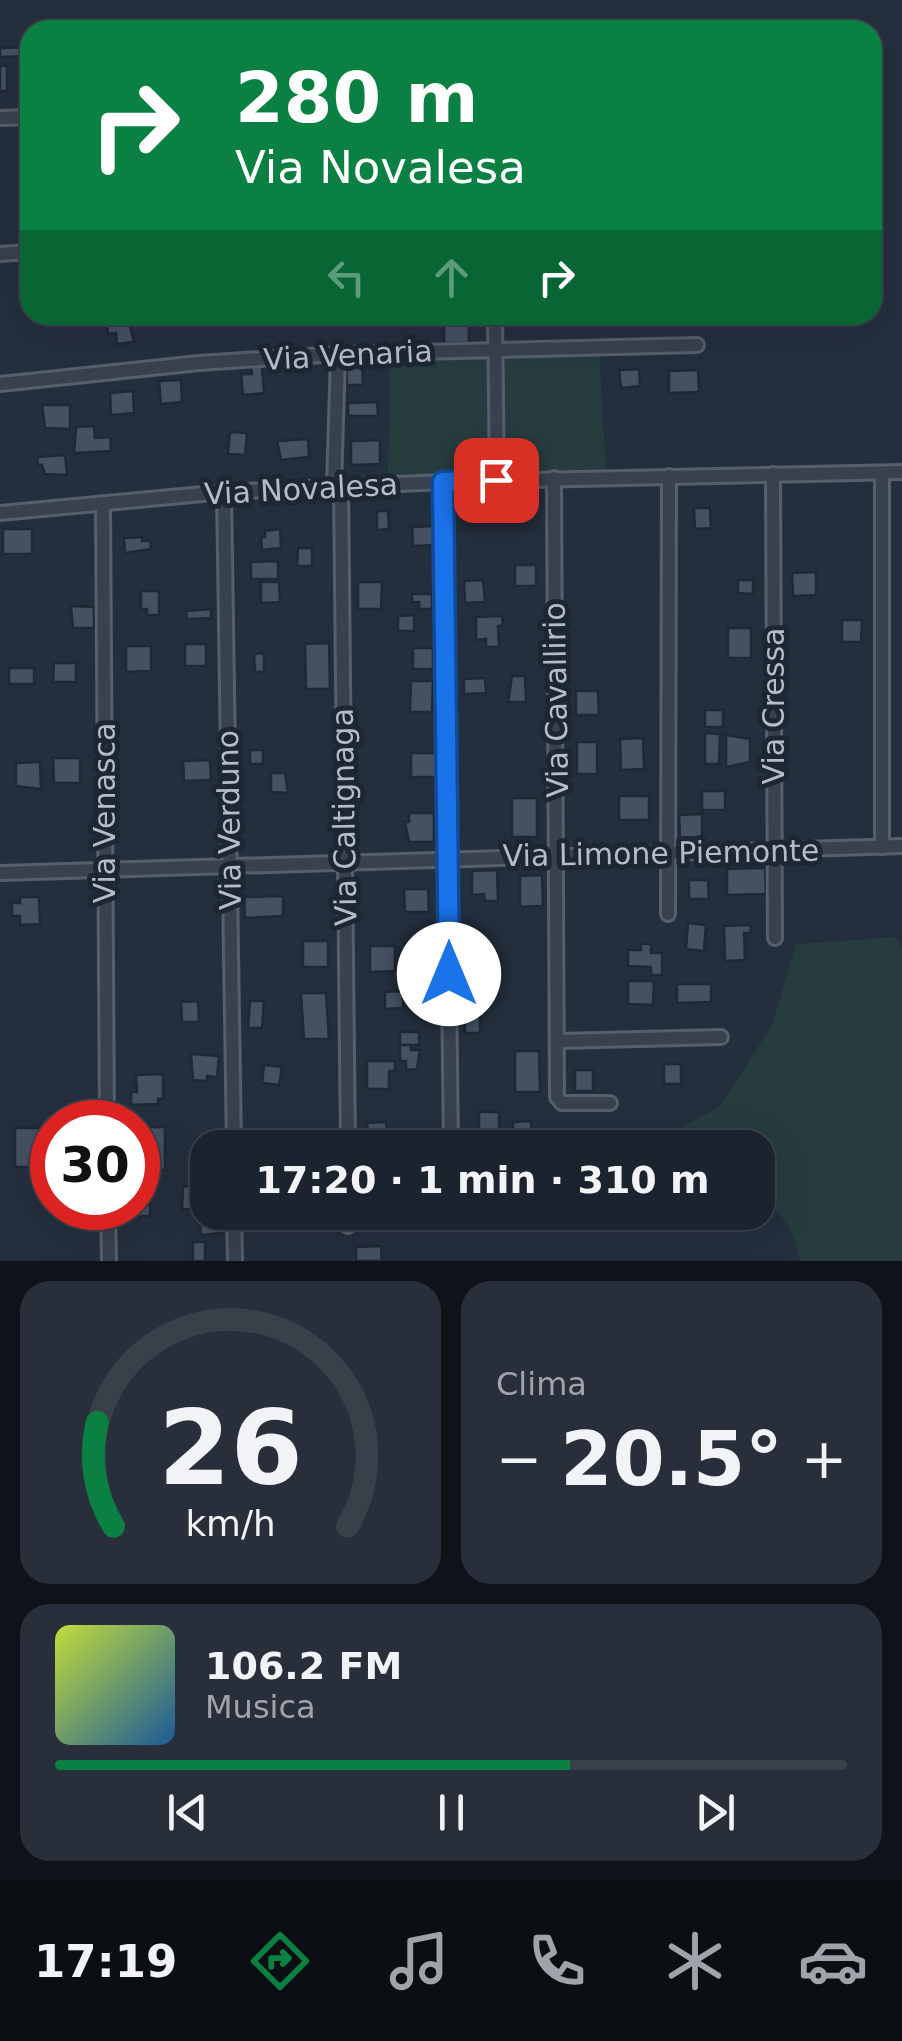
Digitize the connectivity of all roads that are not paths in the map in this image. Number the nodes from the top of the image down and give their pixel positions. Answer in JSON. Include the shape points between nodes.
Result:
{"nodes":[{"id":1,"x":495,"y":325,"type":"edge"},
{"id":2,"x":697,"y":344,"type":"dead end"},
{"id":3,"x":496,"y":349,"type":"junction"},
{"id":4,"x":338,"y":354,"type":"junction"},
{"id":5,"x":0,"y":384,"type":"edge"},
{"id":6,"x":882,"y":472,"type":"junction"},
{"id":7,"x":902,"y":472,"type":"edge"},
{"id":8,"x":773,"y":474,"type":"junction"},
{"id":9,"x":669,"y":476,"type":"junction"},
{"id":10,"x":554,"y":478,"type":"junction"},
{"id":11,"x":496,"y":480,"type":"junction"},
{"id":12,"x":443,"y":482,"type":"junction"},
{"id":13,"x":338,"y":487,"type":"junction"},
{"id":14,"x":224,"y":492,"type":"junction"},
{"id":15,"x":103,"y":504,"type":"junction"},
{"id":16,"x":0,"y":513,"type":"edge"},
{"id":17,"x":902,"y":846,"type":"edge"},
{"id":18,"x":882,"y":847,"type":"junction"},
{"id":19,"x":774,"y":851,"type":"junction"},
{"id":20,"x":668,"y":853,"type":"junction"},
{"id":21,"x":558,"y":856,"type":"junction"},
{"id":22,"x":449,"y":858,"type":"junction"},
{"id":23,"x":345,"y":863,"type":"junction"},
{"id":24,"x":230,"y":868,"type":"junction"},
{"id":25,"x":104,"y":871,"type":"junction"},
{"id":26,"x":0,"y":873,"type":"edge"},
{"id":27,"x":668,"y":914,"type":"dead end"},
{"id":28,"x":775,"y":938,"type":"dead end"},
{"id":29,"x":720,"y":1038,"type":"dead end"},
{"id":30,"x":558,"y":1041,"type":"junction"},
{"id":31,"x":107,"y":1100,"type":"edge"},
{"id":32,"x":610,"y":1103,"type":"dead end"},
{"id":33,"x":234,"y":1130,"type":"edge"},
{"id":34,"x":348,"y":1130,"type":"edge"},
{"id":35,"x":450,"y":1130,"type":"edge"},
{"id":36,"x":108,"y":1230,"type":"edge"},
{"id":37,"x":234,"y":1230,"type":"edge"},
{"id":38,"x":109,"y":1261,"type":"edge"},
{"id":39,"x":235,"y":1261,"type":"edge"}],
"edges":[{"from":1,"to":3,"type":"street"},
{"from":2,"to":3,"type":"street","name":"Via Venaria"},
{"from":3,"to":4,"type":"street","name":"Via Venaria"},
{"from":3,"to":11,"type":"street"},
{"from":4,"to":5,"type":"street","name":"Via Venaria"},
{"from":4,"to":13,"type":"street","name":"Via Caltignaga"},
{"from":6,"to":7,"type":"street","name":"Via Novalesa"},
{"from":6,"to":8,"type":"street","name":"Via Novalesa"},
{"from":6,"to":18,"type":"street"},
{"from":8,"to":9,"type":"street","name":"Via Novalesa"},
{"from":8,"to":19,"type":"street","name":"Via Cressa"},
{"from":9,"to":10,"type":"street","name":"Via Novalesa"},
{"from":9,"to":20,"type":"street"},
{"from":10,"to":11,"type":"street","name":"Via Novalesa"},
{"from":10,"to":21,"type":"street","name":"Via Cavallirio"},
{"from":11,"to":12,"type":"street","name":"Via Novalesa"},
{"from":12,"to":13,"type":"street","name":"Via Novalesa"},
{"from":12,"to":22,"type":"street"},
{"from":13,"to":14,"type":"street","name":"Via Novalesa"},
{"from":13,"to":23,"type":"street","name":"Via Caltignaga"},
{"from":14,"to":15,"type":"street","name":"Via Novalesa"},
{"from":14,"to":24,"type":"street","name":"Via Verduno"},
{"from":15,"to":16,"type":"street","name":"Via Novalesa"},
{"from":15,"to":25,"type":"street","name":"Via Venasca"},
{"from":17,"to":18,"type":"street","name":"Via Limone Piemonte"},
{"from":18,"to":19,"type":"street","name":"Via Limone Piemonte"},
{"from":19,"to":20,"type":"street","name":"Via Limone Piemonte"},
{"from":19,"to":28,"type":"street","name":"Via Cressa"},
{"from":20,"to":21,"type":"street","name":"Via Limone Piemonte"},
{"from":20,"to":27,"type":"street"},
{"from":21,"to":22,"type":"street","name":"Via Limone Piemonte"},
{"from":21,"to":30,"type":"street","name":"Via Cavallirio"},
{"from":22,"to":23,"type":"street","name":"Via Limone Piemonte"},
{"from":22,"to":35,"type":"street"},
{"from":23,"to":24,"type":"street","name":"Via Limone Piemonte"},
{"from":23,"to":34,"type":"street","name":"Via Caltignaga"},
{"from":24,"to":25,"type":"street","name":"Via Limone Piemonte"},
{"from":24,"to":33,"type":"street","name":"Via Verduno"},
{"from":25,"to":26,"type":"street","name":"Via Limone Piemonte"},
{"from":25,"to":31,"type":"street","name":"Via Venasca"},
{"from":29,"to":30,"type":"street"},
{"from":30,"to":32,"type":"street","name":"Via Cavallirio","via":[[562,1104]]},
{"from":36,"to":38,"type":"street"},
{"from":37,"to":39,"type":"street"}]}
